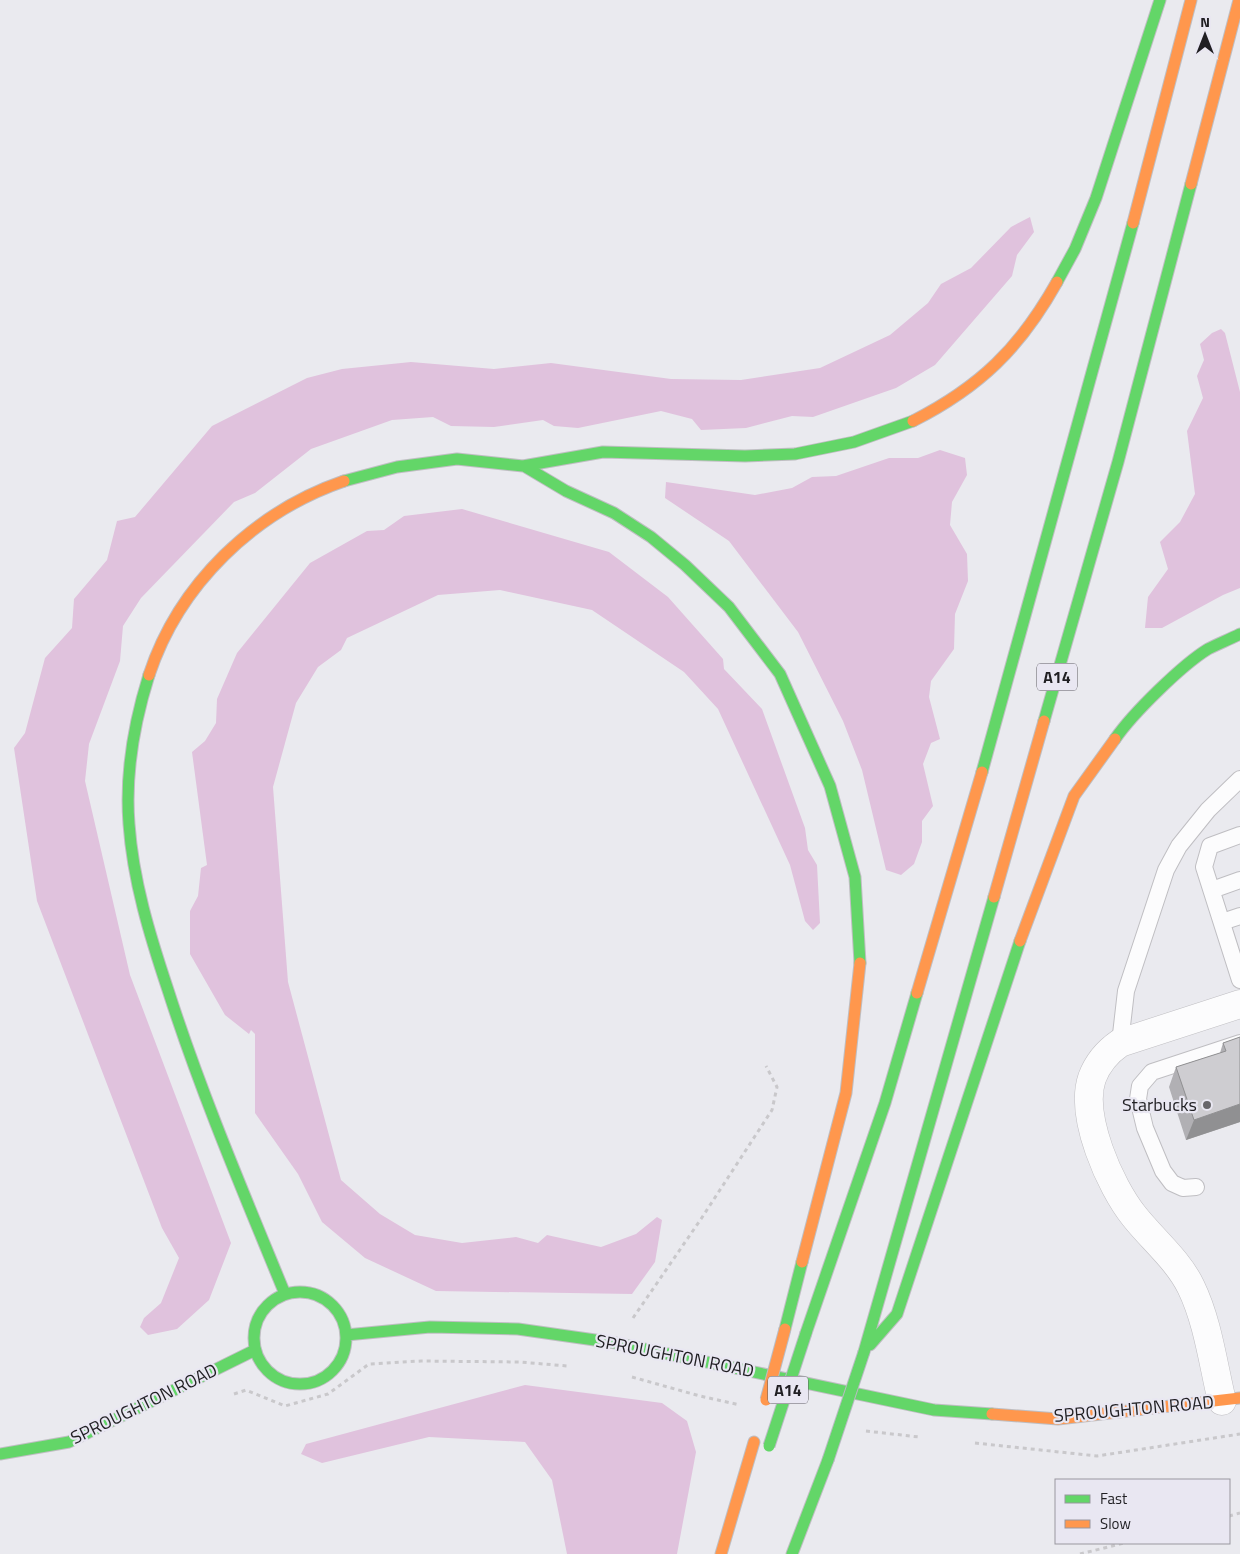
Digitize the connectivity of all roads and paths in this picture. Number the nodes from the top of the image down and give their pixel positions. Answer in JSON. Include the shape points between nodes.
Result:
{"nodes":[{"id":1,"x":1160,"y":0,"type":"edge"},
{"id":2,"x":1191,"y":0,"type":"edge"},
{"id":3,"x":1239,"y":0,"type":"edge"},
{"id":4,"x":524,"y":466,"type":"junction"},
{"id":5,"x":1240,"y":634,"type":"edge"},
{"id":6,"x":1240,"y":779,"type":"edge"},
{"id":7,"x":1240,"y":835,"type":"edge"},
{"id":8,"x":1240,"y":880,"type":"edge"},
{"id":9,"x":1212,"y":890,"type":"junction"},
{"id":10,"x":1240,"y":916,"type":"edge"},
{"id":11,"x":1222,"y":922,"type":"junction"},
{"id":12,"x":1236,"y":951,"type":"edge"},
{"id":13,"x":1240,"y":980,"type":"edge"},
{"id":14,"x":1240,"y":1004,"type":"edge"},
{"id":15,"x":1120,"y":1043,"type":"junction"},
{"id":16,"x":1240,"y":1043,"type":"edge"},
{"id":17,"x":766,"y":1066,"type":"dead end"},
{"id":18,"x":1196,"y":1187,"type":"dead end"},
{"id":19,"x":286,"y":1294,"type":"junction"},
{"id":20,"x":346,"y":1335,"type":"junction"},
{"id":21,"x":616,"y":1343,"type":"junction"},
{"id":22,"x":256,"y":1350,"type":"junction"},
{"id":23,"x":864,"y":1352,"type":"junction"},
{"id":24,"x":569,"y":1366,"type":"dead end"},
{"id":25,"x":627,"y":1375,"type":"dead end"},
{"id":26,"x":228,"y":1395,"type":"dead end"},
{"id":27,"x":1231,"y":1399,"type":"edge"},
{"id":28,"x":748,"y":1406,"type":"dead end"},
{"id":29,"x":762,"y":1414,"type":"dead end"},
{"id":30,"x":860,"y":1429,"type":"dead end"},
{"id":31,"x":1240,"y":1434,"type":"edge"},
{"id":32,"x":755,"y":1437,"type":"dead end"},
{"id":33,"x":929,"y":1438,"type":"dead end"},
{"id":34,"x":968,"y":1442,"type":"dead end"},
{"id":35,"x":768,"y":1450,"type":"dead end"},
{"id":36,"x":0,"y":1454,"type":"edge"},
{"id":37,"x":1120,"y":1544,"type":"edge"},
{"id":38,"x":721,"y":1554,"type":"edge"},
{"id":39,"x":792,"y":1554,"type":"edge"},
{"id":40,"x":1080,"y":1554,"type":"edge"}],
"edges":[{"from":1,"to":4,"type":"main road","via":[[1085,228],[1066,270],[1036,320],[990,371],[947,403],[872,438],[812,452],[761,456],[598,452]]},
{"from":2,"to":35,"type":"main road","number":"A14","bridge":true,"via":[[1010,680],[885,1104]]},
{"from":3,"to":23,"type":"main road","number":"A14","via":[[1118,462]]},
{"from":4,"to":19,"type":"main road","via":[[473,459],[413,463],[348,479],[298,500],[250,532],[210,569],[179,610],[152,667],[138,709],[131,753],[129,823],[160,968],[206,1101]]},
{"from":4,"to":29,"type":"main road","bridge":true,"via":[[566,491],[614,513],[685,565],[729,607],[780,674],[830,786],[855,877],[860,961],[846,1093]]},
{"from":5,"to":23,"type":"main road","via":[[1207,650],[1172,679],[1125,725],[1074,796],[1027,918],[897,1314]]},
{"from":6,"to":15,"type":"lane","via":[[1208,810],[1179,846],[1166,870],[1126,991]]},
{"from":7,"to":9,"type":"lane","via":[[1210,846],[1204,867]]},
{"from":8,"to":9,"type":"lane"},
{"from":9,"to":11,"type":"lane"},
{"from":10,"to":11,"type":"lane"},
{"from":11,"to":12,"type":"lane"},
{"from":12,"to":13,"type":"lane"},
{"from":14,"to":15,"type":"street"},
{"from":15,"to":27,"type":"street","via":[[1106,1053],[1092,1079],[1090,1100],[1098,1146],[1119,1195],[1190,1286]]},
{"from":16,"to":18,"type":"lane","via":[[1152,1072],[1140,1086],[1138,1099],[1145,1128],[1163,1171],[1172,1183],[1182,1188]]},
{"from":17,"to":21,"type":"path","via":[[776,1087],[772,1110]]},
{"from":19,"to":20,"type":"main road","via":[[304,1293],[323,1298],[341,1316]]},
{"from":19,"to":22,"type":"main road","via":[[263,1310],[254,1336]]},
{"from":20,"to":21,"type":"main road","name":"SPROUGHTON ROAD","via":[[430,1326],[518,1329]]},
{"from":20,"to":22,"type":"main road","via":[[344,1355],[336,1367],[326,1377],[312,1383],[283,1381],[270,1373]]},
{"from":21,"to":27,"type":"main road","name":"SPROUGHTON ROAD","via":[[934,1410],[1058,1419]]},
{"from":22,"to":36,"type":"main road","name":"SPROUGHTON ROAD","via":[[69,1442]]},
{"from":23,"to":39,"type":"main road","number":"A14","bridge":true},
{"from":24,"to":26,"type":"path","via":[[421,1361],[369,1364],[328,1394],[285,1406],[246,1390]]},
{"from":25,"to":28,"type":"path"},
{"from":30,"to":33,"type":"path"},
{"from":31,"to":34,"type":"path","via":[[1097,1456]]},
{"from":32,"to":38,"type":"main road"},
{"from":37,"to":40,"type":"path"}]}
